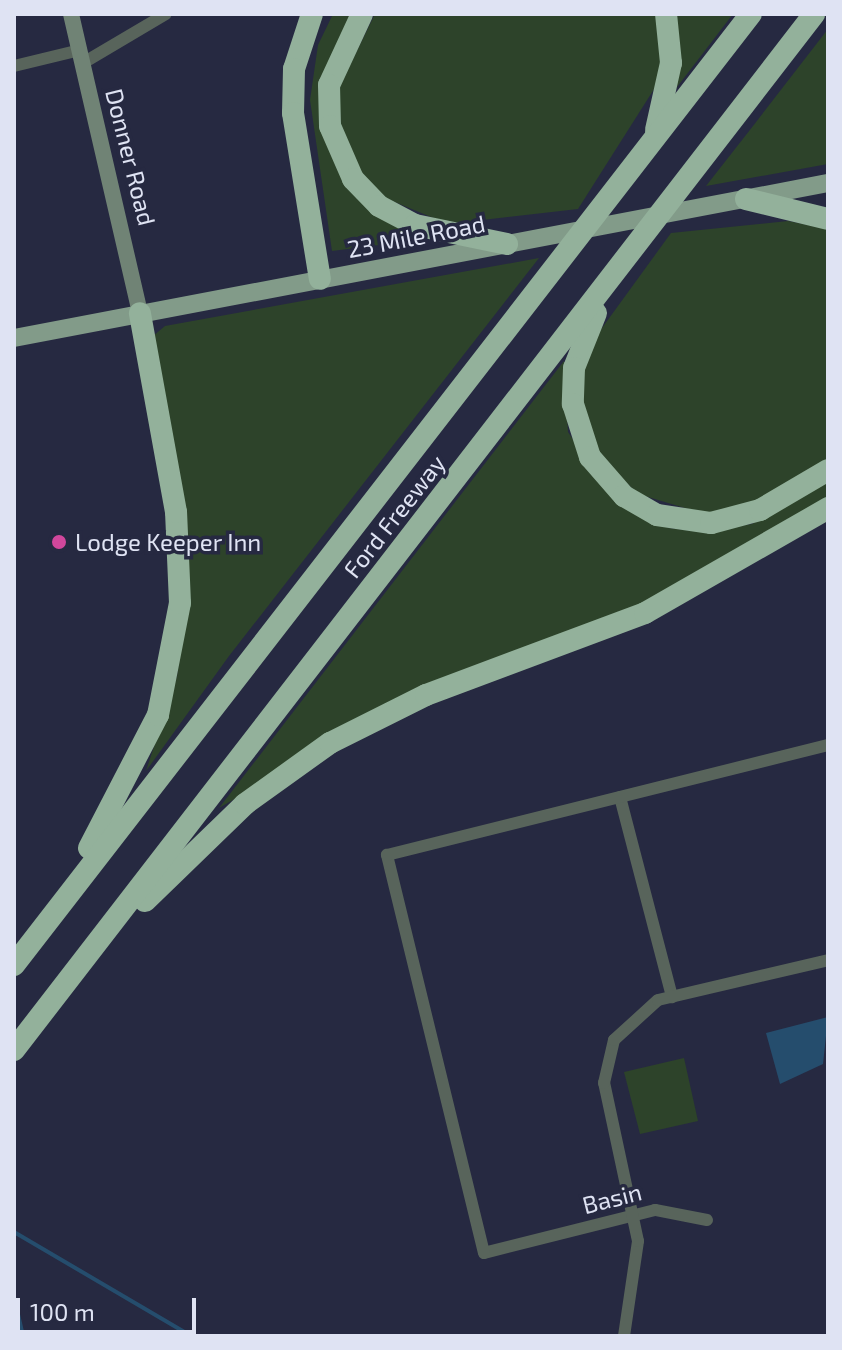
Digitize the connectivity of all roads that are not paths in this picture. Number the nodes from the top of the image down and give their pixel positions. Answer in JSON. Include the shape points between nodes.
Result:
{"nodes":[{"id":1,"x":71,"y":14,"type":"edge"},
{"id":2,"x":166,"y":14,"type":"edge"},
{"id":3,"x":312,"y":14,"type":"edge"},
{"id":4,"x":362,"y":14,"type":"edge"},
{"id":5,"x":666,"y":14,"type":"edge"},
{"id":6,"x":751,"y":14,"type":"edge"},
{"id":7,"x":814,"y":14,"type":"edge"},
{"id":8,"x":82,"y":56,"type":"junction"},
{"id":9,"x":14,"y":66,"type":"edge"},
{"id":10,"x":653,"y":141,"type":"junction"},
{"id":11,"x":828,"y":183,"type":"edge"},
{"id":12,"x":746,"y":199,"type":"junction"},
{"id":13,"x":828,"y":219,"type":"edge"},
{"id":14,"x":507,"y":244,"type":"junction"},
{"id":15,"x":320,"y":279,"type":"junction"},
{"id":16,"x":605,"y":293,"type":"junction"},
{"id":17,"x":140,"y":313,"type":"junction"},
{"id":18,"x":14,"y":338,"type":"edge"},
{"id":19,"x":828,"y":470,"type":"edge"},
{"id":20,"x":828,"y":508,"type":"edge"},
{"id":21,"x":828,"y":745,"type":"edge"},
{"id":22,"x":620,"y":797,"type":"junction"},
{"id":23,"x":19,"y":959,"type":"edge"},
{"id":24,"x":828,"y":960,"type":"edge"},
{"id":25,"x":76,"y":970,"type":"junction"},
{"id":26,"x":672,"y":997,"type":"junction"},
{"id":27,"x":14,"y":1050,"type":"edge"},
{"id":28,"x":633,"y":1215,"type":"junction"},
{"id":29,"x":707,"y":1220,"type":"dead end"},
{"id":30,"x":624,"y":1336,"type":"edge"}],
"edges":[{"from":1,"to":8,"type":"street","name":"Donner Road"},
{"from":2,"to":8,"type":"street"},
{"from":3,"to":15,"type":"highway","via":[[294,69],[293,113]]},
{"from":4,"to":14,"type":"highway","via":[[329,85],[330,126],[353,179],[379,206],[415,225]]},
{"from":5,"to":10,"type":"highway","via":[[671,63]]},
{"from":6,"to":10,"type":"highway","name":"Ford Freeway"},
{"from":7,"to":16,"type":"highway","name":"Ford Freeway"},
{"from":8,"to":9,"type":"street"},
{"from":8,"to":17,"type":"street","name":"Donner Road"},
{"from":10,"to":23,"type":"highway","name":"Ford Freeway"},
{"from":11,"to":12,"type":"main road","name":"23 Mile Road"},
{"from":12,"to":13,"type":"highway"},
{"from":12,"to":14,"type":"main road","name":"23 Mile Road"},
{"from":14,"to":15,"type":"main road","name":"23 Mile Road"},
{"from":15,"to":17,"type":"main road","name":"23 Mile Road"},
{"from":16,"to":19,"type":"highway","via":[[574,368],[573,404],[590,457],[624,496],[657,515],[711,523],[760,510]]},
{"from":16,"to":25,"type":"highway","name":"Ford Freeway"},
{"from":17,"to":18,"type":"main road","name":"23 Mile Road"},
{"from":17,"to":23,"type":"highway","via":[[179,539],[172,661],[133,774]]},
{"from":20,"to":25,"type":"highway","via":[[645,613],[391,710],[300,761],[215,831]]},
{"from":21,"to":22,"type":"street"},
{"from":22,"to":26,"type":"street"},
{"from":22,"to":28,"type":"street","name":"Basin","via":[[387,855],[484,1253]]},
{"from":24,"to":26,"type":"street"},
{"from":25,"to":27,"type":"highway","name":"Ford Freeway"},
{"from":26,"to":28,"type":"street","via":[[635,1016],[614,1040],[604,1083]]},
{"from":28,"to":29,"type":"street","name":"Basin","via":[[675,1210]]},
{"from":28,"to":30,"type":"street","via":[[638,1241]]}]}
